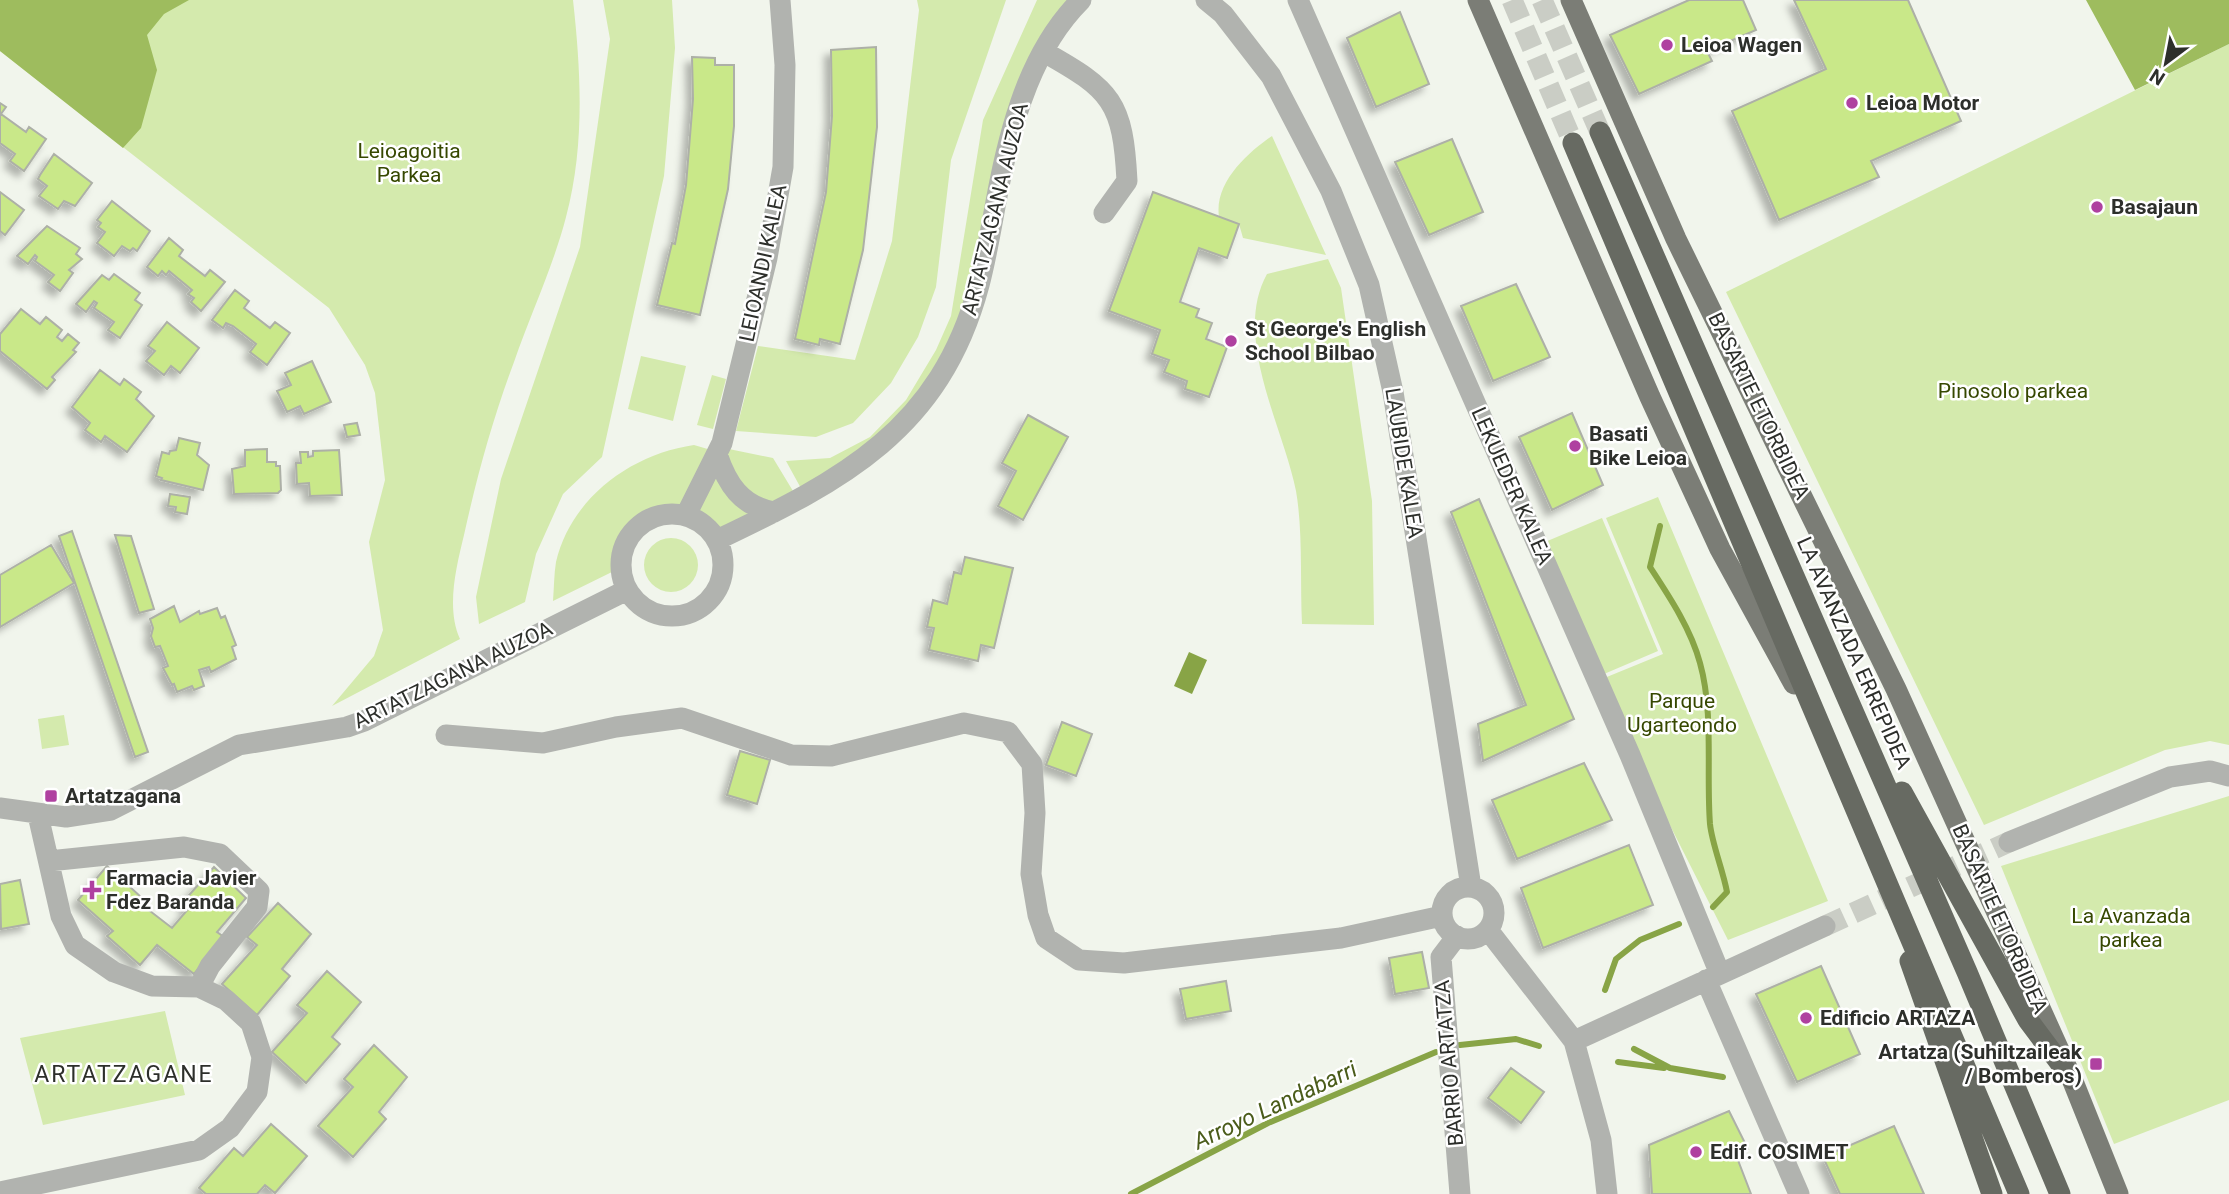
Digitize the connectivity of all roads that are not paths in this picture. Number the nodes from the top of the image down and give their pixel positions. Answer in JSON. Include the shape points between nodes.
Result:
{"nodes":[{"id":1,"x":780,"y":0,"type":"edge"},
{"id":2,"x":1082,"y":0,"type":"edge"},
{"id":3,"x":1206,"y":0,"type":"edge"},
{"id":4,"x":1298,"y":0,"type":"edge"},
{"id":5,"x":1478,"y":0,"type":"edge"},
{"id":6,"x":1571,"y":0,"type":"edge"},
{"id":7,"x":1044,"y":52,"type":"junction"},
{"id":8,"x":1600,"y":132,"type":"tunnel mouth"},
{"id":9,"x":1573,"y":143,"type":"tunnel mouth"},
{"id":10,"x":1104,"y":213,"type":"dead end"},
{"id":11,"x":717,"y":454,"type":"junction"},
{"id":12,"x":774,"y":512,"type":"junction"},
{"id":13,"x":686,"y":516,"type":"junction"},
{"id":14,"x":717,"y":540,"type":"junction"},
{"id":15,"x":627,"y":590,"type":"junction"},
{"id":16,"x":1836,"y":672,"type":"junction"},
{"id":17,"x":446,"y":735,"type":"dead end"},
{"id":18,"x":1837,"y":763,"type":"junction"},
{"id":19,"x":2229,"y":776,"type":"edge"},
{"id":20,"x":0,"y":808,"type":"edge"},
{"id":21,"x":38,"y":816,"type":"junction"},
{"id":22,"x":2009,"y":842,"type":"tunnel mouth"},
{"id":23,"x":50,"y":861,"type":"junction"},
{"id":24,"x":1880,"y":862,"type":"junction"},
{"id":25,"x":1471,"y":887,"type":"junction"},
{"id":26,"x":1442,"y":916,"type":"junction"},
{"id":27,"x":1825,"y":926,"type":"tunnel mouth"},
{"id":28,"x":1488,"y":930,"type":"junction"},
{"id":29,"x":1457,"y":936,"type":"junction"},
{"id":30,"x":1713,"y":977,"type":"junction"},
{"id":31,"x":199,"y":987,"type":"junction"},
{"id":32,"x":1574,"y":1041,"type":"junction"},
{"id":33,"x":2072,"y":1079,"type":"junction"},
{"id":34,"x":0,"y":1192,"type":"edge"},
{"id":35,"x":1460,"y":1194,"type":"edge"},
{"id":36,"x":1606,"y":1194,"type":"edge"},
{"id":37,"x":1799,"y":1194,"type":"edge"},
{"id":38,"x":1992,"y":1194,"type":"edge"},
{"id":39,"x":2020,"y":1194,"type":"edge"},
{"id":40,"x":2060,"y":1194,"type":"edge"},
{"id":41,"x":2118,"y":1194,"type":"edge"}],
"edges":[{"from":1,"to":11,"type":"street","name":"LEIOANDI KALEA","via":[[785,65],[783,167],[767,258]]},
{"from":2,"to":7,"type":"street","name":"ARTATZAGANA AUZOA"},
{"from":3,"to":25,"type":"street","name":"LAUBIDE KALEA","via":[[1271,76],[1331,191],[1369,285],[1394,392]]},
{"from":4,"to":30,"type":"street","name":"LEKUEDER KALEA","via":[[1630,755]]},
{"from":5,"to":18,"type":"main road","via":[[1720,549]]},
{"from":6,"to":33,"type":"main road","name":"BASARTE ETORBIDEA","via":[[1676,239],[1896,689]]},
{"from":7,"to":10,"type":"street","via":[[1087,76],[1113,102],[1125,136],[1127,181]]},
{"from":7,"to":12,"type":"street","name":"ARTATZAGANA AUZOA","via":[[1029,80],[1008,144],[975,296],[942,371],[907,421],[866,458]]},
{"from":8,"to":16,"type":"highway","name":"LA AVANZADA ERREPIDEA"},
{"from":9,"to":18,"type":"highway"},
{"from":11,"to":12,"type":"street","via":[[731,488],[763,510]]},
{"from":11,"to":13,"type":"street","name":"LEIOANDI KALEA"},
{"from":12,"to":14,"type":"street","name":"ARTATZAGANA AUZOA"},
{"from":13,"to":14,"type":"street","via":[[709,529]]},
{"from":13,"to":15,"type":"street","via":[[656,516],[631,533],[620,561]]},
{"from":14,"to":15,"type":"street","via":[[723,559],[721,579],[712,597],[697,610],[678,616],[657,614],[640,605]]},
{"from":15,"to":21,"type":"street","name":"ARTATZAGANA AUZOA","via":[[364,721],[239,745],[111,810]]},
{"from":16,"to":33,"type":"highway","via":[[2028,1020]]},
{"from":16,"to":40,"type":"highway","name":"LA AVANZADA ERREPIDEA"},
{"from":17,"to":26,"type":"street","via":[[543,743],[682,718],[791,755],[831,756],[964,723],[1008,732],[1032,764],[1031,874],[1038,915],[1046,939],[1079,960],[1124,963],[1341,938]]},
{"from":18,"to":24,"type":"highway"},
{"from":19,"to":22,"type":"street","via":[[2210,771],[2170,777]]},
{"from":20,"to":21,"type":"street","name":"ARTATZAGANA AUZOA"},
{"from":21,"to":23,"type":"street"},
{"from":23,"to":31,"type":"street","via":[[61,916],[75,945],[114,972],[152,986]]},
{"from":23,"to":31,"type":"street","via":[[184,848],[220,854],[259,891],[257,908],[210,966]]},
{"from":24,"to":38,"type":"highway","via":[[1924,1006]]},
{"from":24,"to":39,"type":"highway"},
{"from":25,"to":26,"type":"street","via":[[1449,894]]},
{"from":25,"to":28,"type":"street","via":[[1491,899],[1494,915]]},
{"from":26,"to":29,"type":"street"},
{"from":27,"to":30,"type":"street"},
{"from":28,"to":29,"type":"street","via":[[1474,939]]},
{"from":28,"to":32,"type":"street"},
{"from":29,"to":35,"type":"street","name":"BARRIO ARTATZA","via":[[1441,957]]},
{"from":30,"to":32,"type":"street"},
{"from":30,"to":37,"type":"street","name":"LEKUEDER KALEA"},
{"from":31,"to":34,"type":"street","via":[[226,1000],[251,1023],[262,1057],[257,1092],[230,1128],[199,1150]]},
{"from":32,"to":36,"type":"street","via":[[1601,1140]]},
{"from":33,"to":41,"type":"main road","name":"BASARTE ETORBIDEA"}]}
